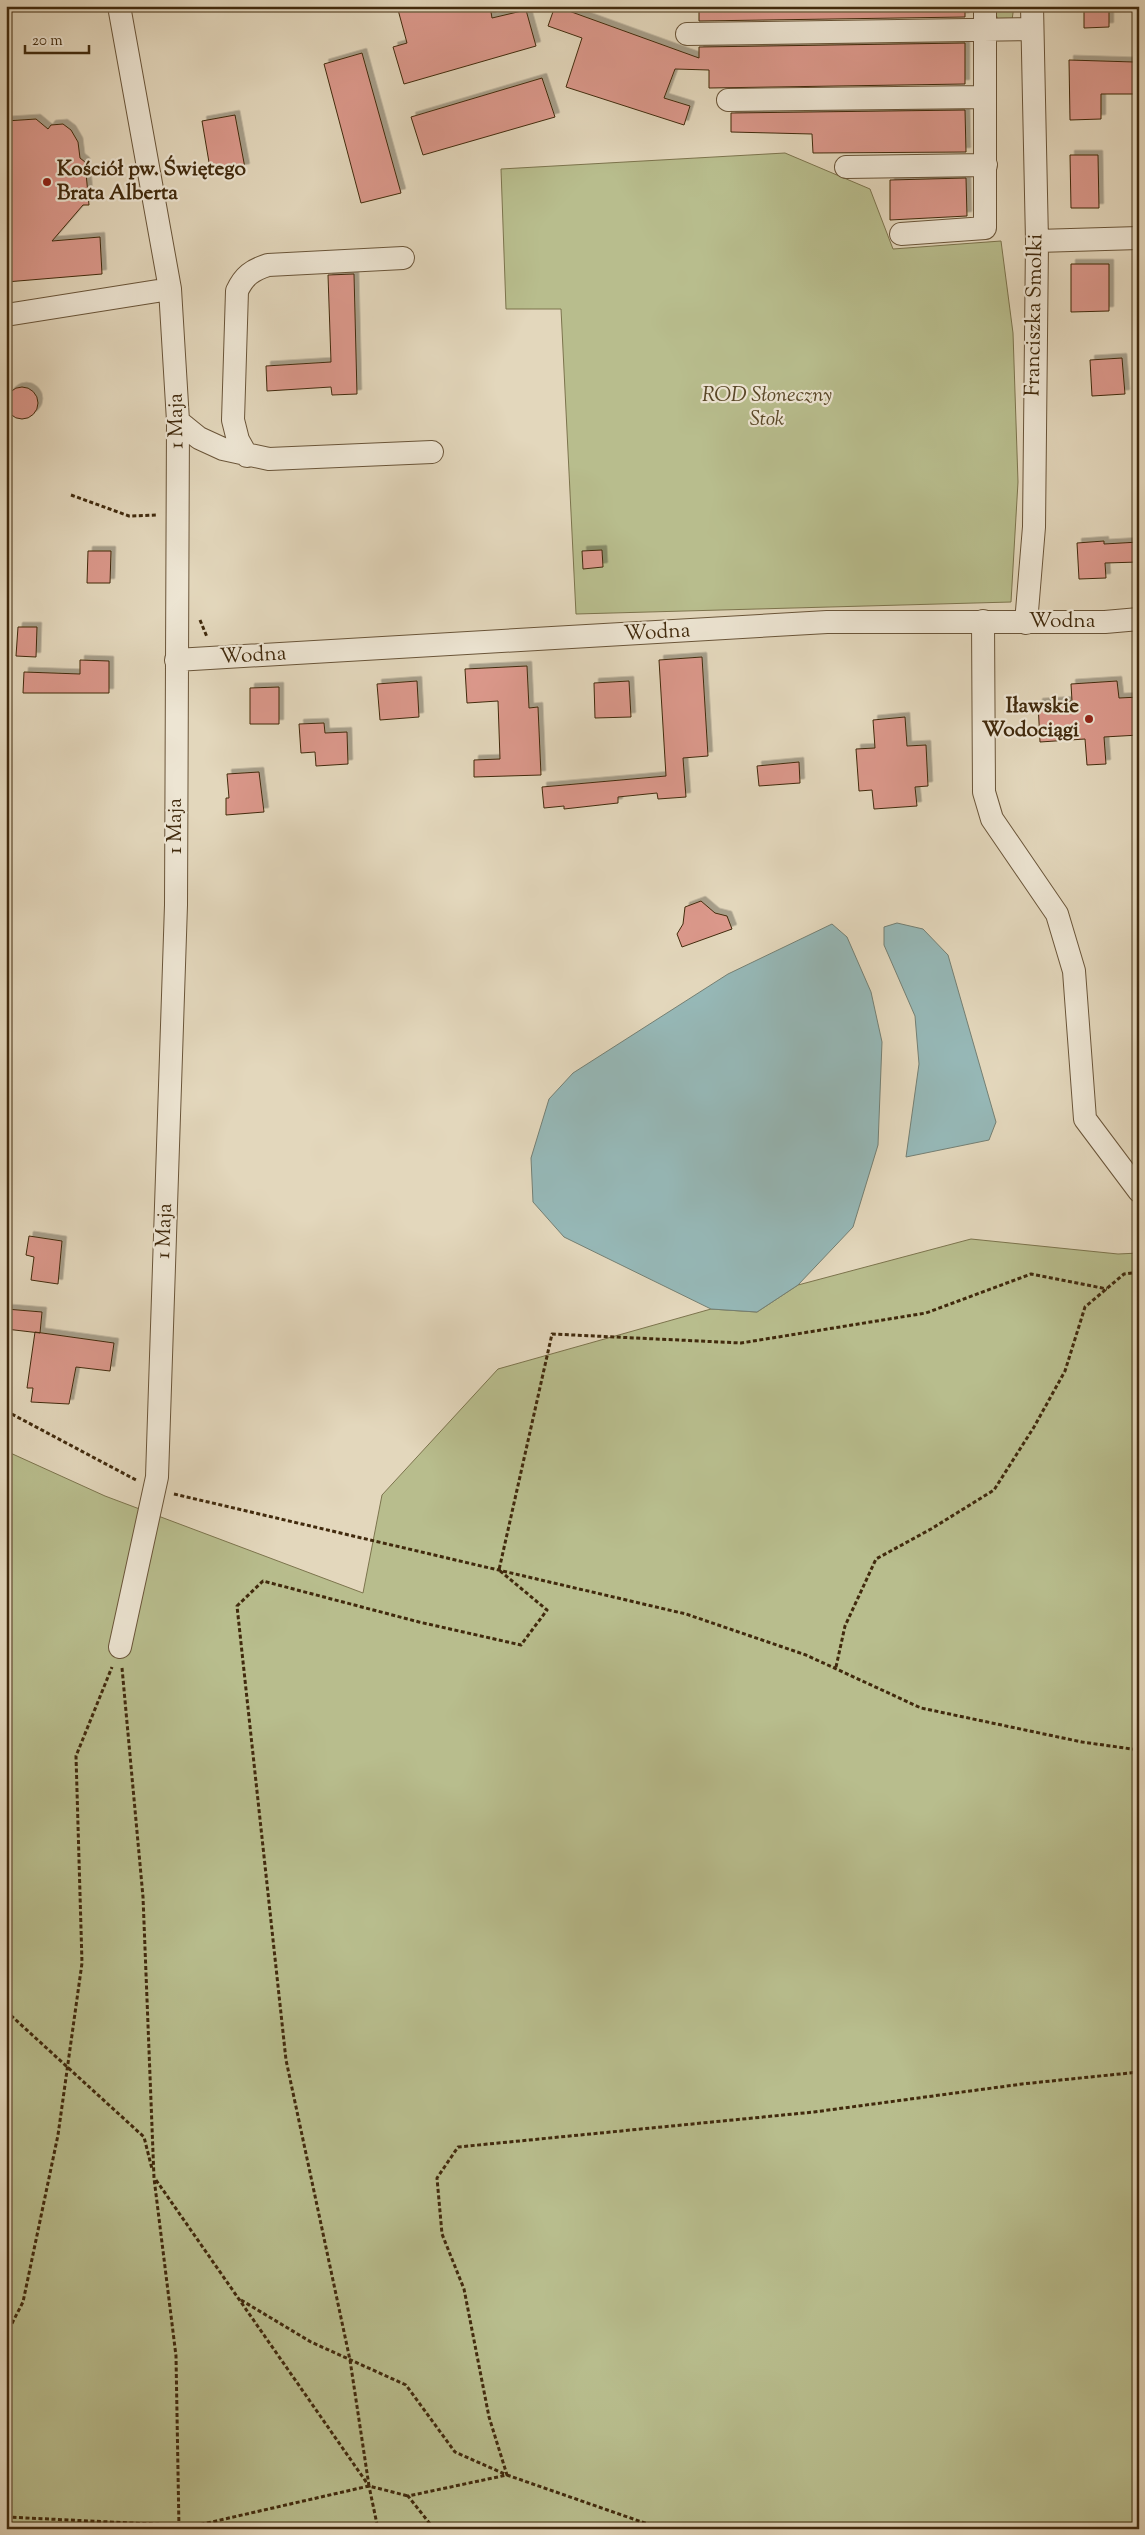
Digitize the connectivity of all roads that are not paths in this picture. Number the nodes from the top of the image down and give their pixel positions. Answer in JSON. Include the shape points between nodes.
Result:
{"nodes":[{"id":1,"x":119,"y":6,"type":"edge"},
{"id":2,"x":985,"y":6,"type":"edge"},
{"id":3,"x":1032,"y":6,"type":"edge"},
{"id":4,"x":1032,"y":29,"type":"junction"},
{"id":5,"x":985,"y":31,"type":"junction"},
{"id":6,"x":687,"y":34,"type":"dead end"},
{"id":7,"x":985,"y":97,"type":"junction"},
{"id":8,"x":728,"y":100,"type":"dead end"},
{"id":9,"x":986,"y":165,"type":"junction"},
{"id":10,"x":846,"y":167,"type":"dead end"},
{"id":11,"x":901,"y":234,"type":"dead end"},
{"id":12,"x":1139,"y":238,"type":"edge"},
{"id":13,"x":1037,"y":241,"type":"junction"},
{"id":14,"x":403,"y":258,"type":"dead end"},
{"id":15,"x":170,"y":289,"type":"junction"},
{"id":16,"x":6,"y":315,"type":"edge"},
{"id":17,"x":178,"y":422,"type":"junction"},
{"id":18,"x":432,"y":452,"type":"dead end"},
{"id":19,"x":247,"y":456,"type":"junction"},
{"id":20,"x":1139,"y":619,"type":"edge"},
{"id":21,"x":983,"y":621,"type":"junction"},
{"id":22,"x":1026,"y":623,"type":"junction"},
{"id":23,"x":176,"y":660,"type":"junction"},
{"id":24,"x":1139,"y":1191,"type":"edge"},
{"id":25,"x":120,"y":1647,"type":"road end"}],
"edges":[{"from":1,"to":15,"type":"street","name":"1 Maja"},
{"from":2,"to":5,"type":"street"},
{"from":3,"to":4,"type":"street","name":"Franciszka Smolki"},
{"from":4,"to":5,"type":"street"},
{"from":4,"to":13,"type":"street","name":"Franciszka Smolki"},
{"from":5,"to":6,"type":"street"},
{"from":5,"to":7,"type":"street"},
{"from":7,"to":8,"type":"street"},
{"from":7,"to":9,"type":"street"},
{"from":9,"to":10,"type":"street"},
{"from":9,"to":11,"type":"street","via":[[985,228]]},
{"from":12,"to":13,"type":"street"},
{"from":13,"to":22,"type":"street","name":"Franciszka Smolki","via":[[1034,527]]},
{"from":14,"to":19,"type":"street","via":[[268,265],[253,270],[243,280],[237,291],[233,420],[238,440]]},
{"from":15,"to":16,"type":"street"},
{"from":15,"to":17,"type":"street","name":"1 Maja"},
{"from":17,"to":19,"type":"street","via":[[199,438]]},
{"from":17,"to":23,"type":"street","name":"1 Maja"},
{"from":18,"to":19,"type":"street","via":[[269,459]]},
{"from":20,"to":22,"type":"street","name":"Wodna"},
{"from":21,"to":22,"type":"street","name":"Wodna"},
{"from":21,"to":23,"type":"street","name":"Wodna","via":[[827,622]]},
{"from":21,"to":24,"type":"street","via":[[984,792],[992,819],[1057,914],[1074,971],[1086,1119]]},
{"from":23,"to":25,"type":"street","name":"1 Maja","via":[[175,915],[157,1477]]}]}
